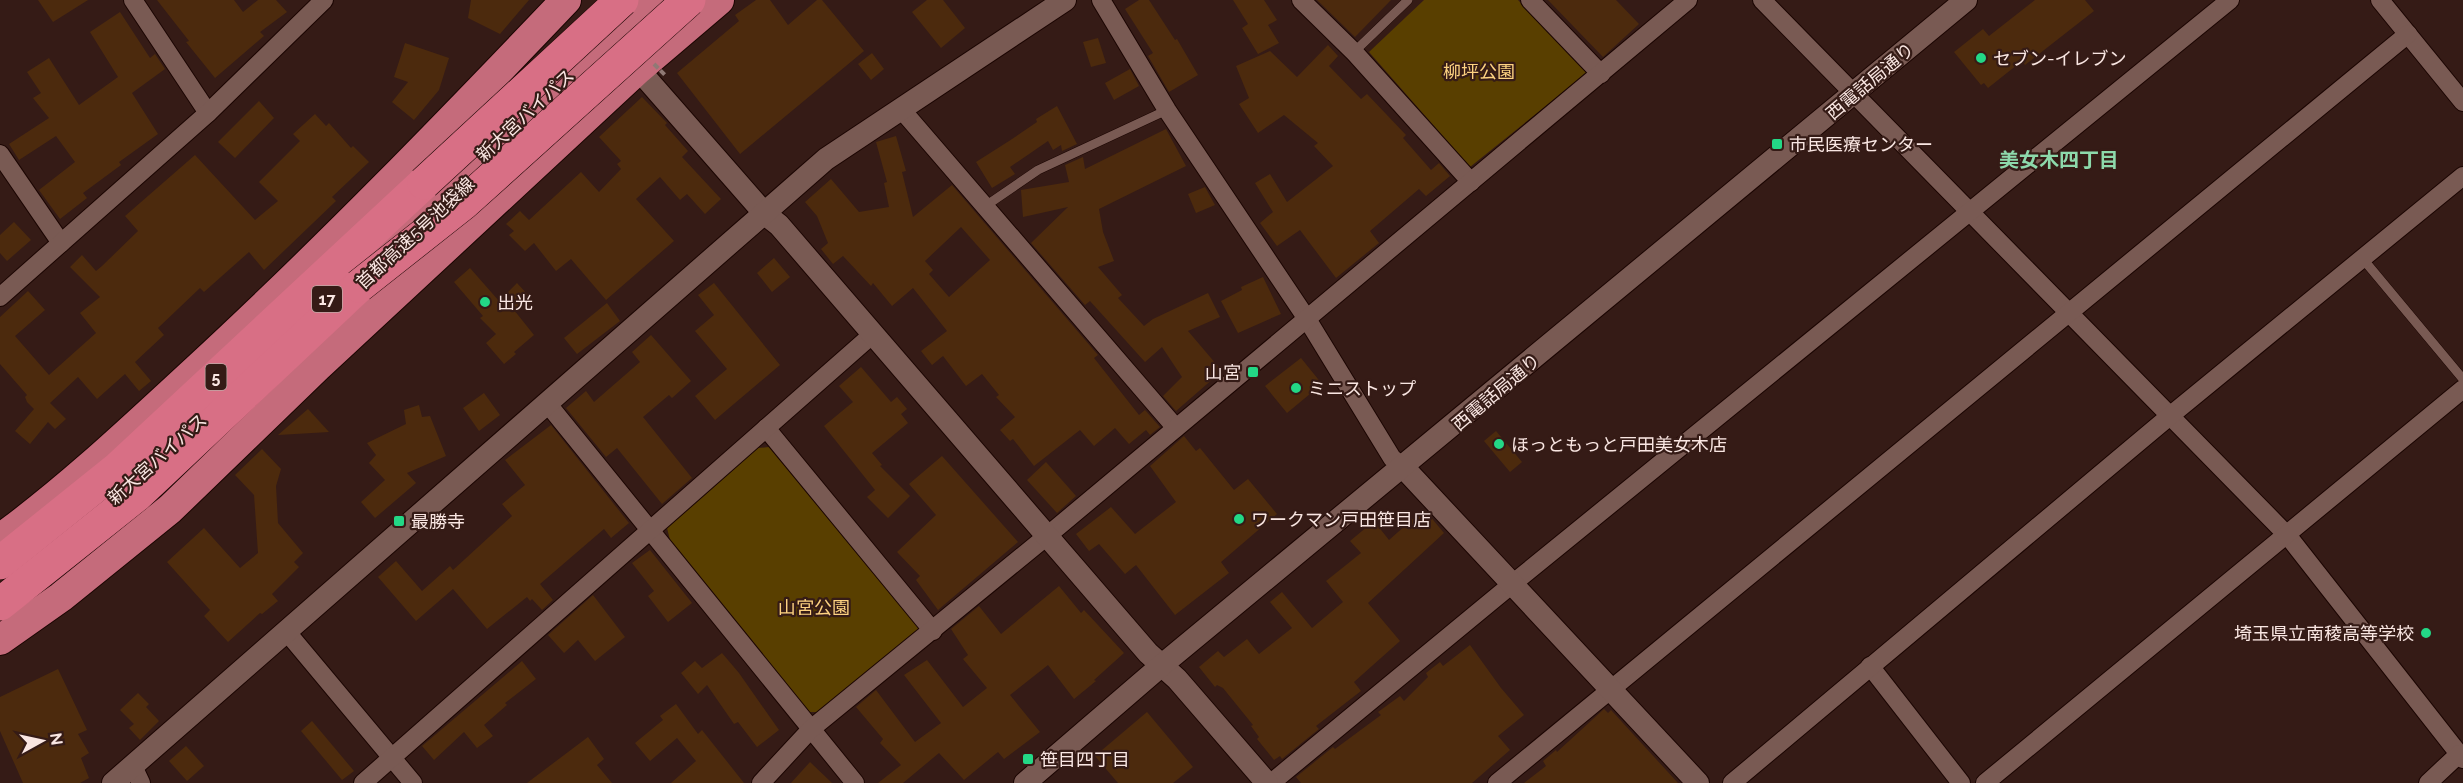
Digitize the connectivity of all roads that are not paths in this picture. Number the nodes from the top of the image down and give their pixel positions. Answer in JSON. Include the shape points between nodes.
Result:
{"nodes":[{"id":1,"x":133,"y":0,"type":"edge"},
{"id":2,"x":324,"y":0,"type":"edge"},
{"id":3,"x":566,"y":0,"type":"edge"},
{"id":4,"x":594,"y":0,"type":"edge"},
{"id":5,"x":622,"y":0,"type":"edge"},
{"id":6,"x":634,"y":0,"type":"edge"},
{"id":7,"x":649,"y":0,"type":"edge"},
{"id":8,"x":664,"y":0,"type":"edge"},
{"id":9,"x":689,"y":0,"type":"edge"},
{"id":10,"x":719,"y":0,"type":"edge"},
{"id":11,"x":1065,"y":0,"type":"edge"},
{"id":12,"x":1101,"y":0,"type":"edge"},
{"id":13,"x":1301,"y":0,"type":"edge"},
{"id":14,"x":1408,"y":0,"type":"edge"},
{"id":15,"x":1530,"y":0,"type":"edge"},
{"id":16,"x":1688,"y":0,"type":"edge"},
{"id":17,"x":1762,"y":0,"type":"edge"},
{"id":18,"x":1966,"y":0,"type":"edge"},
{"id":19,"x":2230,"y":0,"type":"edge"},
{"id":20,"x":2380,"y":0,"type":"edge"},
{"id":21,"x":2408,"y":34,"type":"junction"},
{"id":22,"x":1354,"y":52,"type":"junction"},
{"id":23,"x":638,"y":69,"type":"junction"},
{"id":24,"x":1601,"y":74,"type":"junction"},
{"id":25,"x":1855,"y":93,"type":"junction"},
{"id":26,"x":2463,"y":102,"type":"edge"},
{"id":27,"x":901,"y":110,"type":"junction"},
{"id":28,"x":1167,"y":110,"type":"junction"},
{"id":29,"x":208,"y":113,"type":"junction"},
{"id":30,"x":0,"y":154,"type":"edge"},
{"id":31,"x":2463,"y":176,"type":"edge"},
{"id":32,"x":1471,"y":182,"type":"junction"},
{"id":33,"x":424,"y":183,"type":"junction"},
{"id":34,"x":984,"y":207,"type":"junction"},
{"id":35,"x":1971,"y":212,"type":"junction"},
{"id":36,"x":765,"y":214,"type":"junction"},
{"id":37,"x":61,"y":243,"type":"junction"},
{"id":38,"x":2362,"y":259,"type":"junction"},
{"id":39,"x":359,"y":286,"type":"junction"},
{"id":40,"x":0,"y":297,"type":"edge"},
{"id":41,"x":2069,"y":312,"type":"junction"},
{"id":42,"x":1307,"y":319,"type":"junction"},
{"id":43,"x":873,"y":334,"type":"junction"},
{"id":44,"x":2463,"y":379,"type":"edge"},
{"id":45,"x":2463,"y":389,"type":"edge"},
{"id":46,"x":547,"y":403,"type":"junction"},
{"id":47,"x":2171,"y":415,"type":"junction"},
{"id":48,"x":766,"y":428,"type":"junction"},
{"id":49,"x":1176,"y":428,"type":"junction"},
{"id":50,"x":1404,"y":468,"type":"junction"},
{"id":51,"x":651,"y":530,"type":"junction"},
{"id":52,"x":1047,"y":536,"type":"junction"},
{"id":53,"x":2288,"y":536,"type":"junction"},
{"id":54,"x":0,"y":539,"type":"edge"},
{"id":55,"x":0,"y":563,"type":"edge"},
{"id":56,"x":0,"y":577,"type":"edge"},
{"id":57,"x":1511,"y":585,"type":"junction"},
{"id":58,"x":0,"y":590,"type":"edge"},
{"id":59,"x":0,"y":604,"type":"edge"},
{"id":60,"x":286,"y":631,"type":"junction"},
{"id":61,"x":933,"y":631,"type":"junction"},
{"id":62,"x":0,"y":640,"type":"edge"},
{"id":63,"x":1162,"y":666,"type":"junction"},
{"id":64,"x":1870,"y":666,"type":"junction"},
{"id":65,"x":1610,"y":691,"type":"junction"},
{"id":66,"x":811,"y":729,"type":"junction"},
{"id":67,"x":2461,"y":756,"type":"edge"},
{"id":68,"x":391,"y":757,"type":"junction"},
{"id":69,"x":137,"y":774,"type":"edge"},
{"id":70,"x":113,"y":783,"type":"edge"},
{"id":71,"x":363,"y":783,"type":"edge"},
{"id":72,"x":413,"y":783,"type":"edge"},
{"id":73,"x":761,"y":783,"type":"edge"},
{"id":74,"x":855,"y":783,"type":"edge"},
{"id":75,"x":1025,"y":783,"type":"edge"},
{"id":76,"x":1269,"y":783,"type":"edge"},
{"id":77,"x":1497,"y":783,"type":"edge"},
{"id":78,"x":1698,"y":783,"type":"edge"},
{"id":79,"x":1732,"y":783,"type":"edge"},
{"id":80,"x":1961,"y":783,"type":"edge"},
{"id":81,"x":1985,"y":783,"type":"edge"},
{"id":82,"x":2428,"y":783,"type":"edge"}],
"edges":[{"from":1,"to":29,"type":"street"},
{"from":2,"to":29,"type":"street"},
{"from":3,"to":54,"type":"highway","number":"17","via":[[270,302],[114,446]]},
{"from":4,"to":33,"type":"highway","bridge":true},
{"from":5,"to":33,"type":"highway","name":"首都高速5号池袋線","number":"5","bridge":true},
{"from":6,"to":56,"type":"highway","name":"新大宮バイパス","number":"17","via":[[122,476]]},
{"from":7,"to":58,"type":"highway","name":"新大宮バイパス","number":"17","via":[[129,487]]},
{"from":8,"to":39,"type":"highway","name":"首都高速5号池袋線","number":"5","bridge":true},
{"from":9,"to":39,"type":"highway","bridge":true,"via":[[464,203]]},
{"from":10,"to":23,"type":"highway","number":"17"},
{"from":11,"to":27,"type":"street"},
{"from":12,"to":28,"type":"street"},
{"from":13,"to":22,"type":"street"},
{"from":14,"to":22,"type":"lane"},
{"from":15,"to":24,"type":"street"},
{"from":16,"to":24,"type":"street"},
{"from":17,"to":25,"type":"street"},
{"from":18,"to":25,"type":"street","name":"西電話局通り"},
{"from":19,"to":35,"type":"street"},
{"from":20,"to":21,"type":"street"},
{"from":21,"to":26,"type":"street"},
{"from":21,"to":41,"type":"street"},
{"from":22,"to":32,"type":"street"},
{"from":23,"to":36,"type":"street"},
{"from":23,"to":62,"type":"highway","number":"17","via":[[170,508],[61,597]]},
{"from":24,"to":32,"type":"street"},
{"from":25,"to":35,"type":"street"},
{"from":25,"to":50,"type":"street","name":"西電話局通り"},
{"from":27,"to":34,"type":"street"},
{"from":27,"to":36,"type":"street","via":[[826,159]]},
{"from":28,"to":34,"type":"lane","via":[[1038,170]]},
{"from":28,"to":42,"type":"street"},
{"from":29,"to":37,"type":"street"},
{"from":30,"to":37,"type":"street"},
{"from":31,"to":38,"type":"street"},
{"from":32,"to":42,"type":"street"},
{"from":33,"to":55,"type":"highway","name":"首都高速5号池袋線","number":"5","via":[[118,468]]},
{"from":34,"to":49,"type":"street"},
{"from":35,"to":41,"type":"street"},
{"from":35,"to":57,"type":"street"},
{"from":36,"to":43,"type":"street","via":[[779,225]]},
{"from":36,"to":46,"type":"street"},
{"from":37,"to":40,"type":"street"},
{"from":38,"to":44,"type":"lane"},
{"from":38,"to":47,"type":"street"},
{"from":39,"to":59,"type":"highway","name":"首都高速5号池袋線","number":"5","via":[[137,495]]},
{"from":41,"to":47,"type":"street"},
{"from":41,"to":65,"type":"street"},
{"from":42,"to":49,"type":"street"},
{"from":42,"to":50,"type":"street","via":[[1392,458]]},
{"from":43,"to":48,"type":"street"},
{"from":43,"to":52,"type":"street"},
{"from":45,"to":53,"type":"street"},
{"from":46,"to":51,"type":"street"},
{"from":46,"to":60,"type":"street"},
{"from":47,"to":53,"type":"street"},
{"from":47,"to":64,"type":"street"},
{"from":48,"to":51,"type":"street"},
{"from":48,"to":61,"type":"street"},
{"from":49,"to":52,"type":"street"},
{"from":50,"to":57,"type":"street"},
{"from":50,"to":63,"type":"street","name":"西電話局通り"},
{"from":51,"to":66,"type":"street"},
{"from":51,"to":68,"type":"street"},
{"from":52,"to":61,"type":"street"},
{"from":52,"to":63,"type":"street"},
{"from":53,"to":67,"type":"street"},
{"from":53,"to":81,"type":"street"},
{"from":57,"to":65,"type":"street"},
{"from":57,"to":76,"type":"street"},
{"from":60,"to":68,"type":"street"},
{"from":60,"to":69,"type":"street"},
{"from":61,"to":66,"type":"street"},
{"from":63,"to":75,"type":"street","name":"西電話局通り"},
{"from":63,"to":76,"type":"street"},
{"from":64,"to":79,"type":"street"},
{"from":64,"to":80,"type":"street"},
{"from":65,"to":77,"type":"street"},
{"from":65,"to":78,"type":"street"},
{"from":66,"to":73,"type":"street"},
{"from":66,"to":74,"type":"street"},
{"from":67,"to":82,"type":"street"},
{"from":68,"to":71,"type":"street"},
{"from":68,"to":72,"type":"street"},
{"from":69,"to":70,"type":"street"}]}
